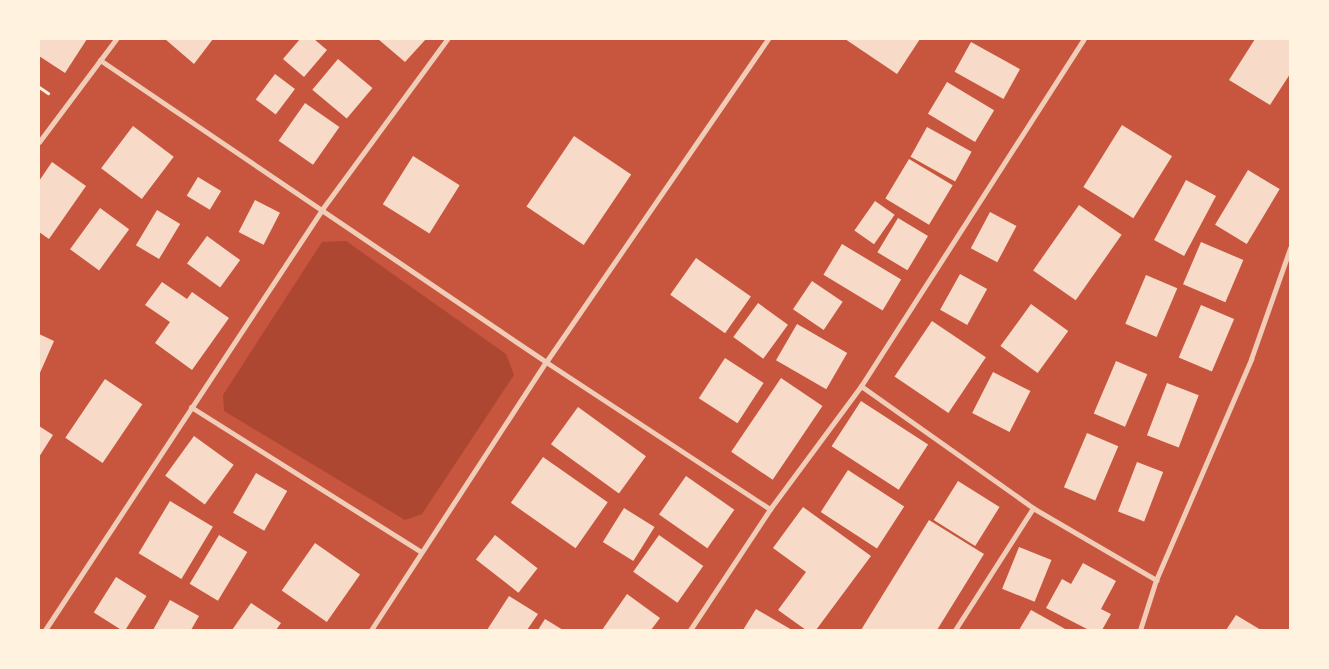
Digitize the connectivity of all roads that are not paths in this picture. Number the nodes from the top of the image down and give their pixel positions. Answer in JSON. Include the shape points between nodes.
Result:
{"nodes":[{"id":1,"x":116,"y":39,"type":"edge"},
{"id":2,"x":447,"y":39,"type":"edge"},
{"id":3,"x":768,"y":39,"type":"edge"},
{"id":4,"x":1084,"y":39,"type":"edge"},
{"id":5,"x":100,"y":60,"type":"junction"},
{"id":6,"x":39,"y":142,"type":"edge"},
{"id":7,"x":323,"y":208,"type":"junction"},
{"id":8,"x":1290,"y":248,"type":"edge"},
{"id":9,"x":546,"y":362,"type":"junction"},
{"id":10,"x":861,"y":386,"type":"junction"},
{"id":11,"x":191,"y":407,"type":"junction"},
{"id":12,"x":1033,"y":508,"type":"junction"},
{"id":13,"x":770,"y":509,"type":"junction"},
{"id":14,"x":422,"y":552,"type":"junction"},
{"id":15,"x":1156,"y":580,"type":"junction"},
{"id":16,"x":45,"y":630,"type":"edge"},
{"id":17,"x":371,"y":630,"type":"edge"},
{"id":18,"x":690,"y":630,"type":"edge"},
{"id":19,"x":955,"y":630,"type":"edge"},
{"id":20,"x":1140,"y":630,"type":"edge"}],
"edges":[{"from":1,"to":5,"type":"street"},
{"from":2,"to":7,"type":"street"},
{"from":3,"to":9,"type":"street"},
{"from":4,"to":10,"type":"street"},
{"from":5,"to":6,"type":"street"},
{"from":5,"to":7,"type":"street"},
{"from":7,"to":9,"type":"street"},
{"from":7,"to":11,"type":"street"},
{"from":8,"to":15,"type":"street","via":[[1251,359]]},
{"from":9,"to":13,"type":"street"},
{"from":9,"to":14,"type":"street"},
{"from":10,"to":12,"type":"street"},
{"from":10,"to":13,"type":"street"},
{"from":11,"to":14,"type":"street"},
{"from":11,"to":16,"type":"street"},
{"from":12,"to":15,"type":"street"},
{"from":12,"to":19,"type":"street"},
{"from":13,"to":18,"type":"street"},
{"from":14,"to":17,"type":"street"},
{"from":15,"to":20,"type":"street"}]}
